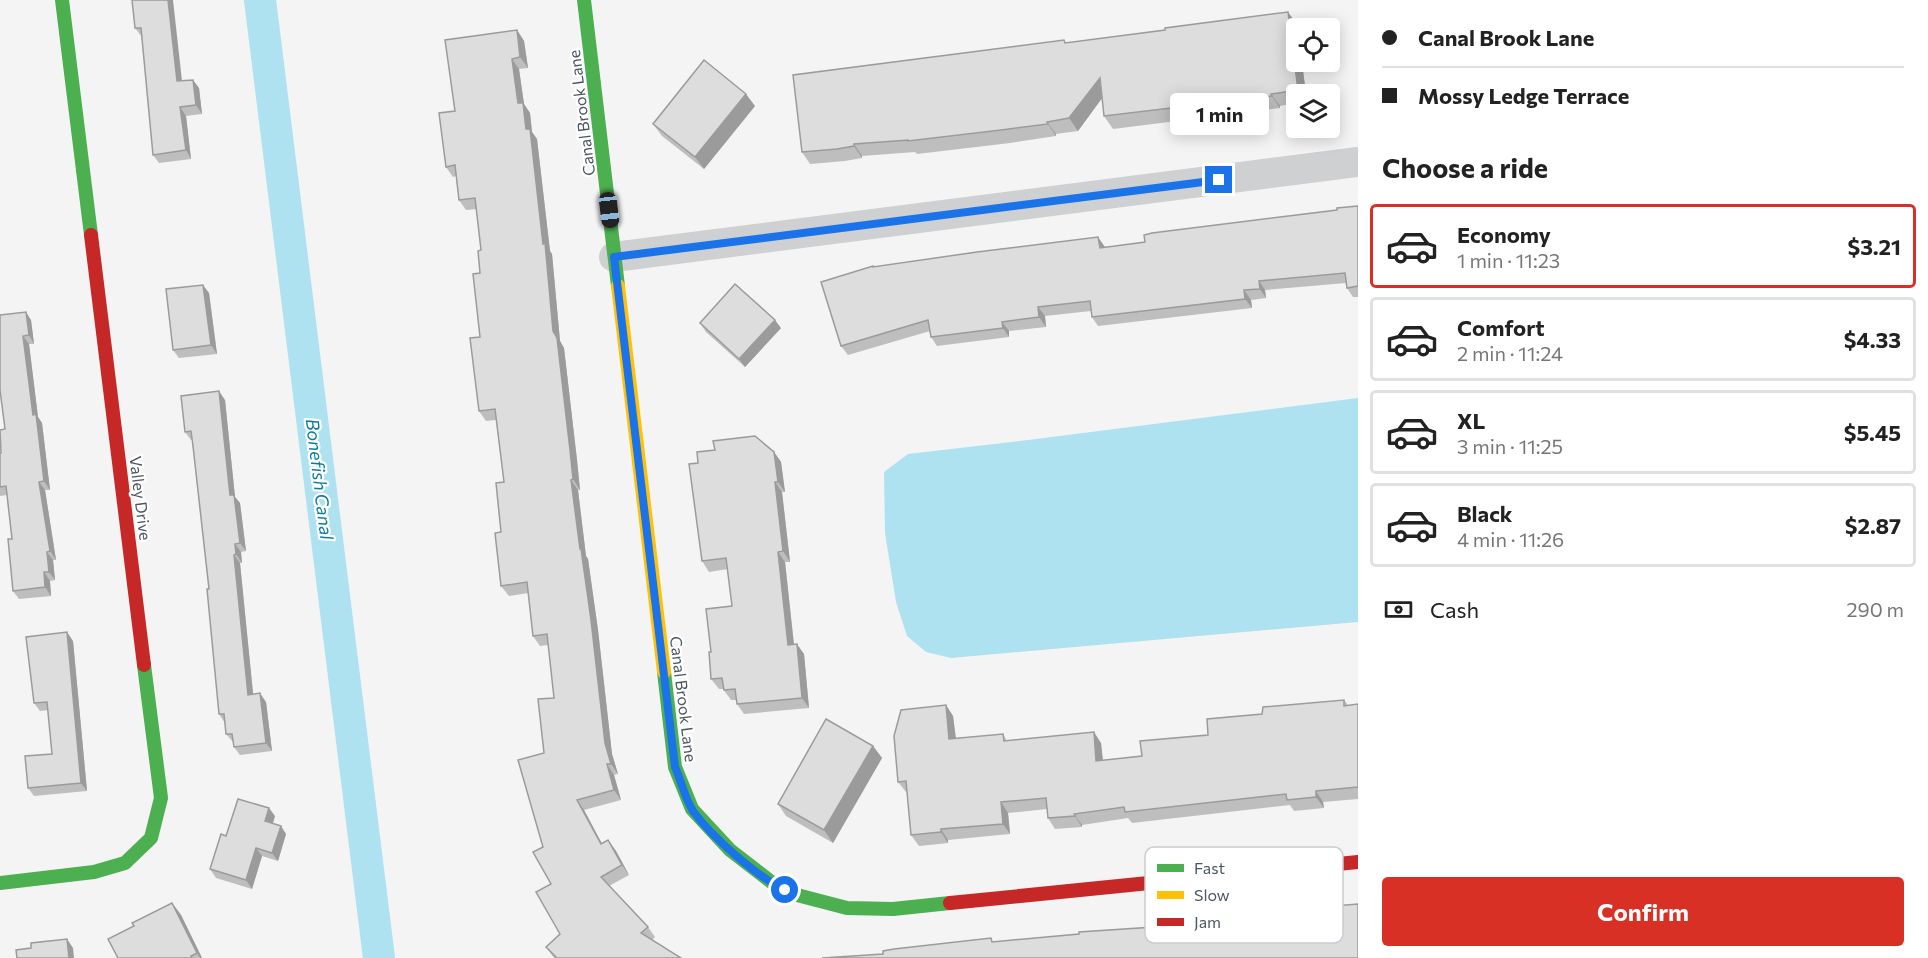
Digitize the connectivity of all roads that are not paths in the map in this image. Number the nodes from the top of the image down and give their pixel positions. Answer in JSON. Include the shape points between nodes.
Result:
{"nodes":[{"id":1,"x":62,"y":0,"type":"edge"},
{"id":2,"x":584,"y":0,"type":"edge"},
{"id":3,"x":1358,"y":162,"type":"edge"},
{"id":4,"x":614,"y":257,"type":"junction"},
{"id":5,"x":1358,"y":862,"type":"edge"},
{"id":6,"x":1343,"y":864,"type":"edge"},
{"id":7,"x":0,"y":883,"type":"edge"},
{"id":8,"x":1145,"y":883,"type":"edge"}],
"edges":[{"from":1,"to":7,"type":"street","name":"Valley Drive","via":[[161,798],[151,838],[125,863],[94,872]]},
{"from":2,"to":4,"type":"street","name":"Canal Brook Lane"},
{"from":3,"to":4,"type":"street"},
{"from":4,"to":8,"type":"street","name":"Canal Brook Lane","via":[[675,767],[692,809],[730,850],[774,884],[797,895],[847,908],[892,909]]},
{"from":5,"to":6,"type":"street","name":"Canal Brook Lane"}]}
